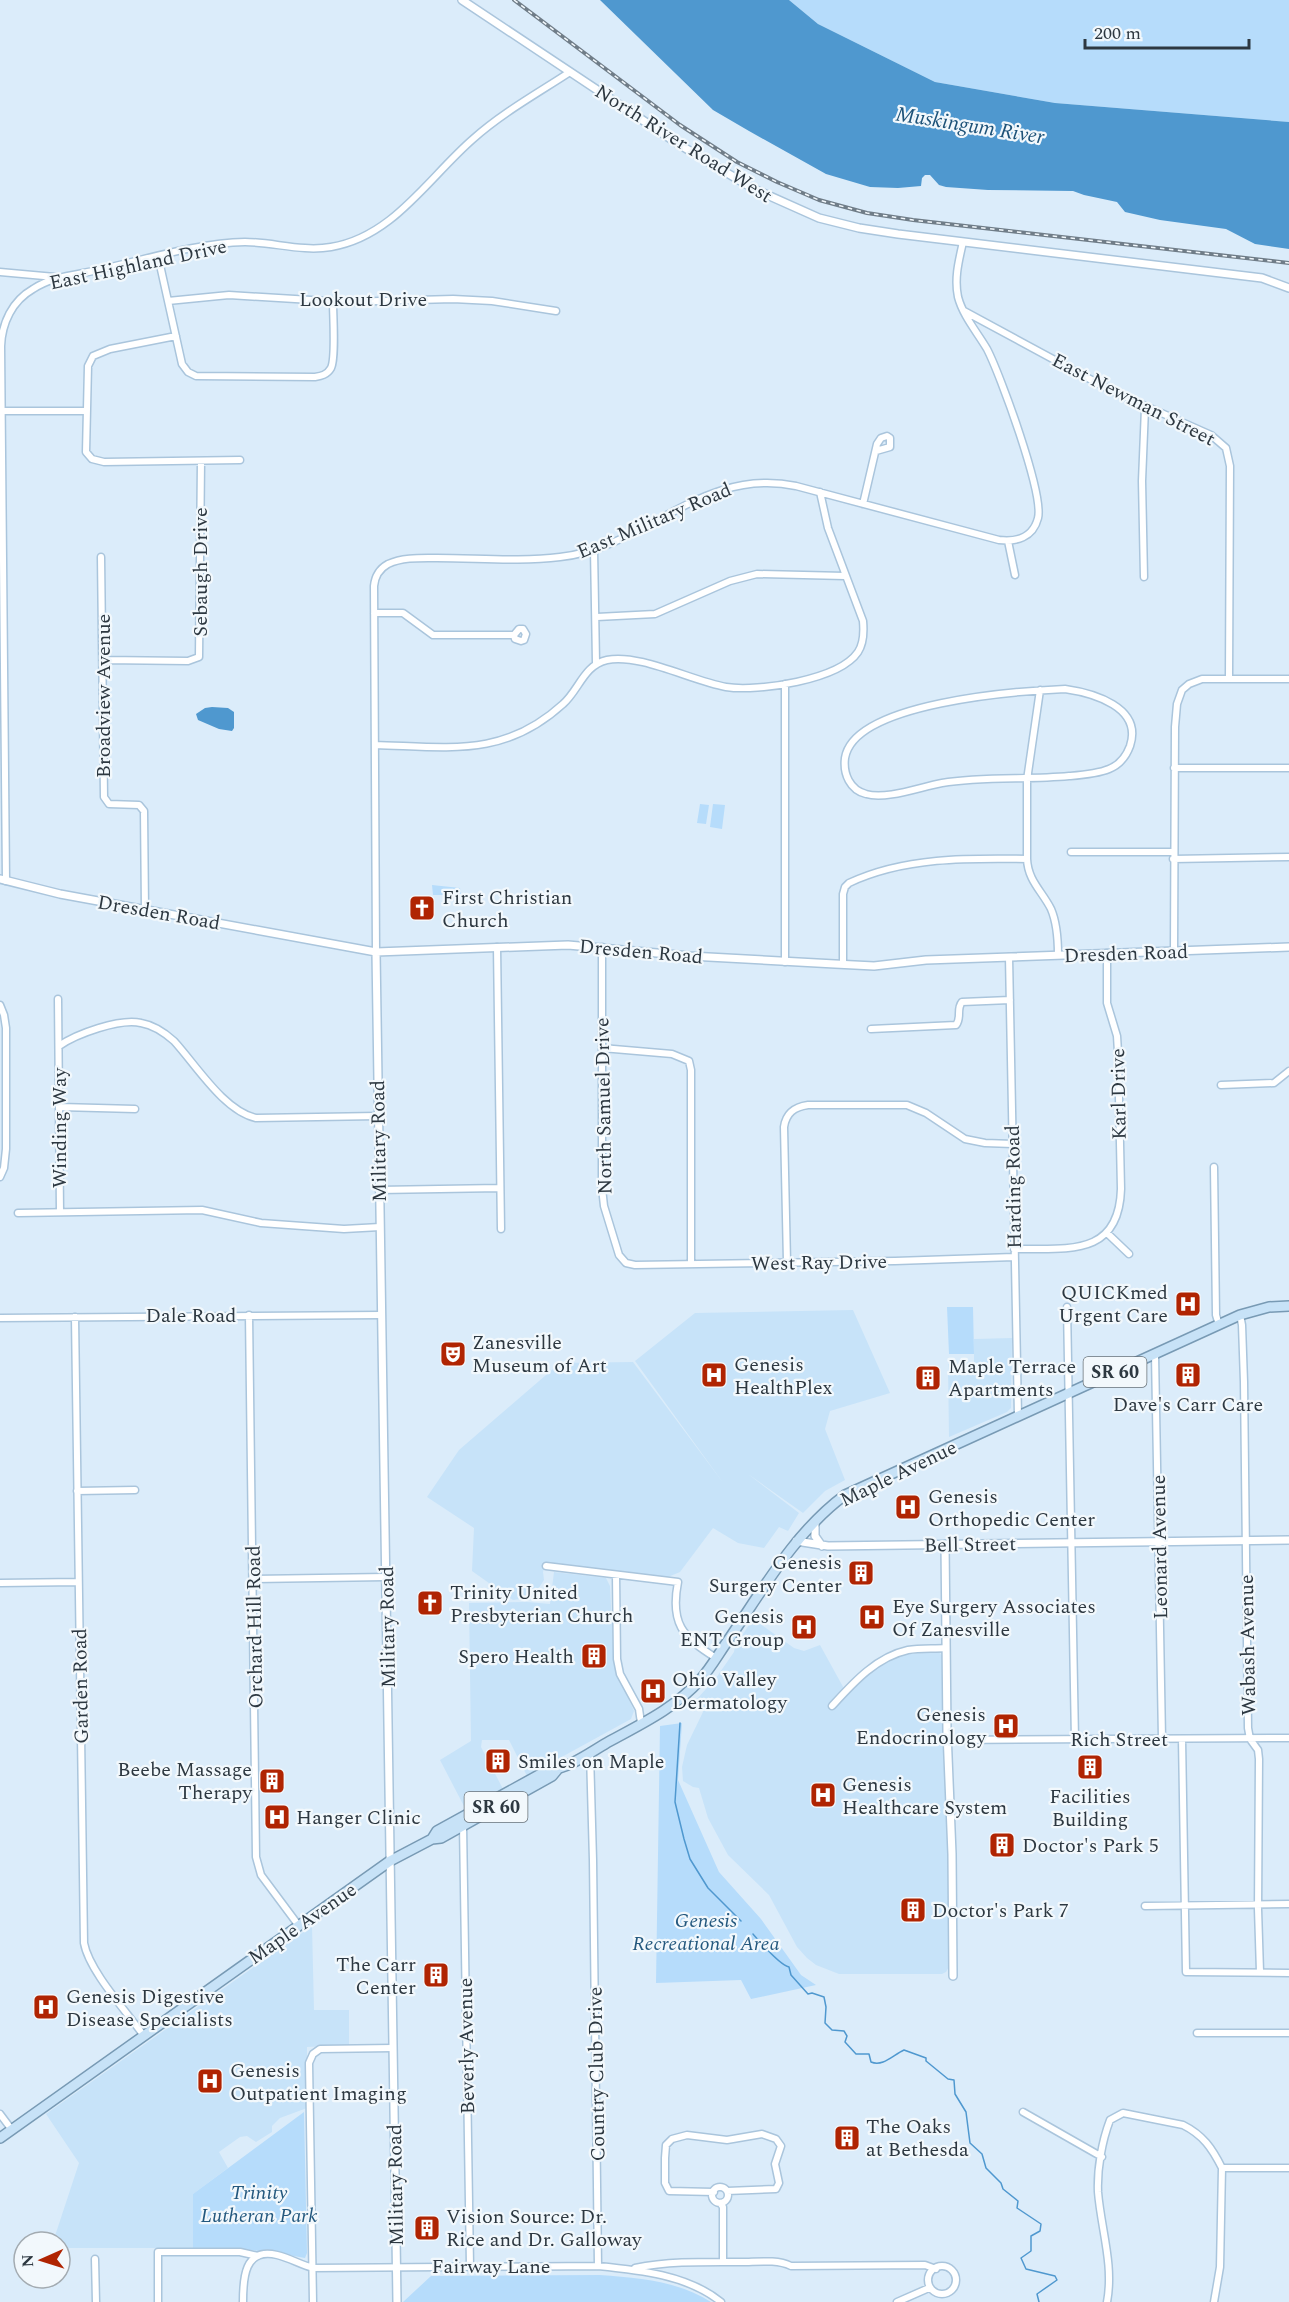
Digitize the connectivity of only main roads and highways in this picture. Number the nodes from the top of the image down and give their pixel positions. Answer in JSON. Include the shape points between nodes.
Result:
{"nodes":[{"id":1,"x":1289,"y":1306,"type":"edge"},
{"id":2,"x":557,"y":1770,"type":"junction"},
{"id":3,"x":432,"y":1839,"type":"junction"},
{"id":4,"x":0,"y":2138,"type":"edge"}],
"edges":[{"from":1,"to":2,"type":"main road","name":"Maple Avenue","number":"SR 60","via":[[1240,1315],[845,1495],[796,1541],[716,1659],[689,1691],[653,1717]]},
{"from":2,"to":3,"type":"main road","name":"Maple Avenue","number":"SR 60","via":[[463,1826]]},
{"from":2,"to":3,"type":"main road","name":"Maple Avenue","number":"SR 60","via":[[548,1770],[437,1831]]},
{"from":3,"to":4,"type":"main road","name":"Maple Avenue","number":"SR 60","via":[[390,1862]]}]}
